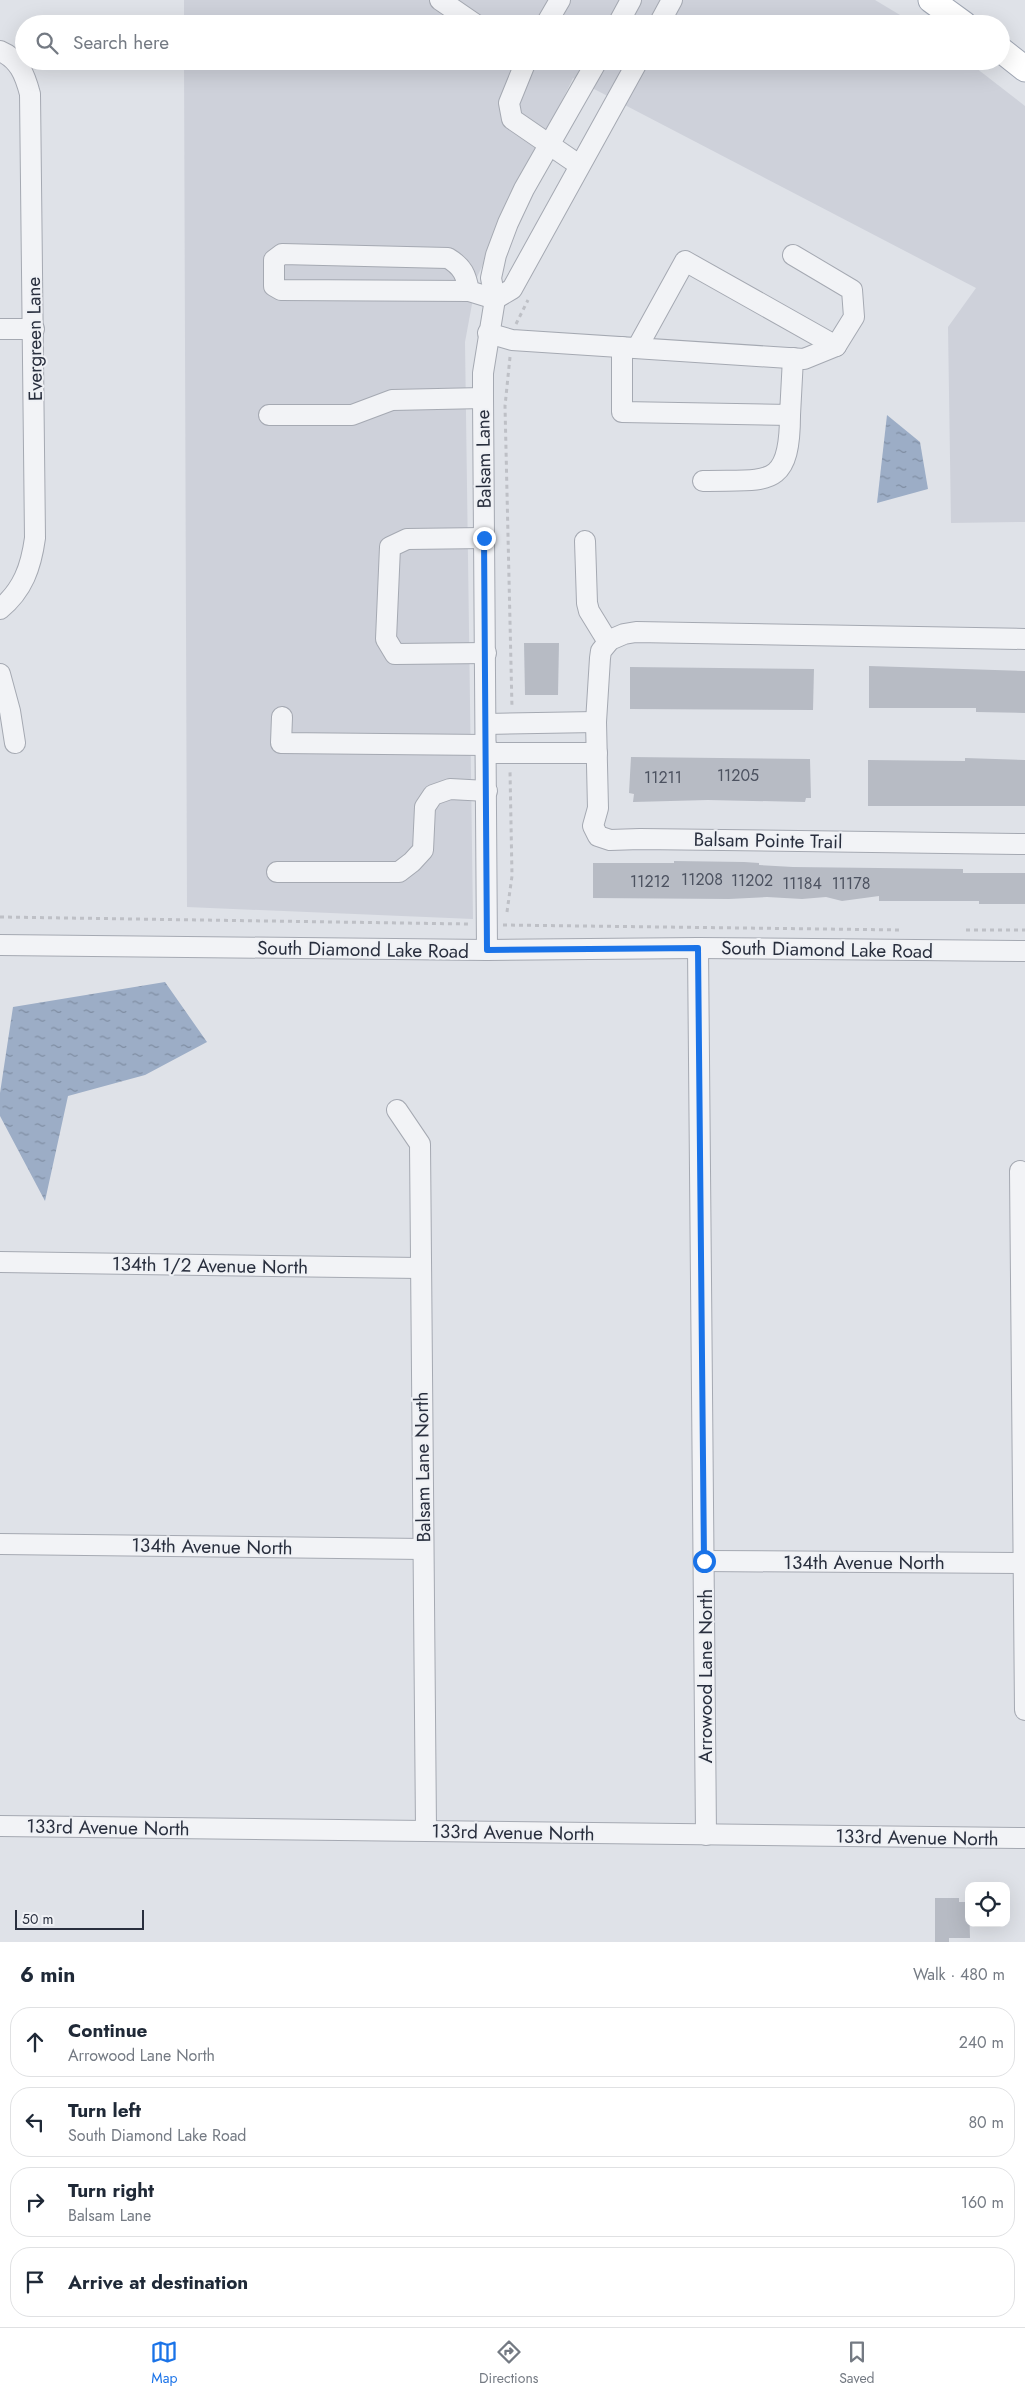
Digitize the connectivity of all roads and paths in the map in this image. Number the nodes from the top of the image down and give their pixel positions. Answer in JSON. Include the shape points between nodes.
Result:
{"nodes":[{"id":1,"x":440,"y":0,"type":"edge"},
{"id":2,"x":560,"y":0,"type":"edge"},
{"id":3,"x":631,"y":0,"type":"edge"},
{"id":4,"x":672,"y":0,"type":"edge"},
{"id":5,"x":931,"y":0,"type":"edge"},
{"id":6,"x":461,"y":15,"type":"edge"},
{"id":7,"x":551,"y":15,"type":"edge"},
{"id":8,"x":623,"y":15,"type":"edge"},
{"id":9,"x":664,"y":15,"type":"edge"},
{"id":10,"x":952,"y":15,"type":"edge"},
{"id":11,"x":1010,"y":57,"type":"edge"},
{"id":12,"x":1025,"y":68,"type":"edge"},
{"id":13,"x":20,"y":70,"type":"edge"},
{"id":14,"x":522,"y":70,"type":"edge"},
{"id":15,"x":592,"y":70,"type":"edge"},
{"id":16,"x":633,"y":70,"type":"edge"},
{"id":17,"x":550,"y":146,"type":"junction"},
{"id":18,"x":579,"y":166,"type":"junction"},
{"id":19,"x":793,"y":255,"type":"dead end"},
{"id":20,"x":469,"y":291,"type":"junction"},
{"id":21,"x":531,"y":294,"type":"dead end"},
{"id":22,"x":495,"y":299,"type":"junction"},
{"id":23,"x":0,"y":329,"type":"edge"},
{"id":24,"x":34,"y":329,"type":"junction"},
{"id":25,"x":488,"y":333,"type":"junction"},
{"id":26,"x":512,"y":340,"type":"junction"},
{"id":27,"x":836,"y":346,"type":"junction"},
{"id":28,"x":630,"y":348,"type":"junction"},
{"id":29,"x":793,"y":358,"type":"junction"},
{"id":30,"x":482,"y":398,"type":"junction"},
{"id":31,"x":269,"y":415,"type":"dead end"},
{"id":32,"x":790,"y":415,"type":"junction"},
{"id":33,"x":703,"y":481,"type":"dead end"},
{"id":34,"x":484,"y":538,"type":"junction"},
{"id":35,"x":585,"y":541,"type":"dead end"},
{"id":36,"x":0,"y":609,"type":"edge"},
{"id":37,"x":1025,"y":639,"type":"edge"},
{"id":38,"x":608,"y":642,"type":"junction"},
{"id":39,"x":486,"y":653,"type":"junction"},
{"id":40,"x":0,"y":674,"type":"edge"},
{"id":41,"x":282,"y":717,"type":"dead end"},
{"id":42,"x":596,"y":722,"type":"junction"},
{"id":43,"x":486,"y":724,"type":"junction"},
{"id":44,"x":512,"y":724,"type":"junction"},
{"id":45,"x":15,"y":743,"type":"dead end"},
{"id":46,"x":486,"y":749,"type":"junction"},
{"id":47,"x":510,"y":753,"type":"junction"},
{"id":48,"x":598,"y":753,"type":"junction"},
{"id":49,"x":487,"y":791,"type":"junction"},
{"id":50,"x":1025,"y":844,"type":"edge"},
{"id":51,"x":277,"y":872,"type":"dead end"},
{"id":52,"x":0,"y":917,"type":"edge"},
{"id":53,"x":496,"y":925,"type":"junction"},
{"id":54,"x":906,"y":930,"type":"dead end"},
{"id":55,"x":965,"y":930,"type":"dead end"},
{"id":56,"x":1025,"y":930,"type":"edge"},
{"id":57,"x":0,"y":945,"type":"edge"},
{"id":58,"x":698,"y":948,"type":"junction"},
{"id":59,"x":487,"y":950,"type":"junction"},
{"id":60,"x":1025,"y":951,"type":"edge"},
{"id":61,"x":397,"y":1110,"type":"dead end"},
{"id":62,"x":1020,"y":1171,"type":"dead end"},
{"id":63,"x":0,"y":1262,"type":"edge"},
{"id":64,"x":419,"y":1268,"type":"junction"},
{"id":65,"x":0,"y":1544,"type":"edge"},
{"id":66,"x":424,"y":1549,"type":"junction"},
{"id":67,"x":704,"y":1561,"type":"junction"},
{"id":68,"x":1024,"y":1564,"type":"junction"},
{"id":69,"x":1025,"y":1710,"type":"edge"},
{"id":70,"x":0,"y":1826,"type":"edge"},
{"id":71,"x":426,"y":1830,"type":"junction"},
{"id":72,"x":706,"y":1835,"type":"junction"},
{"id":73,"x":1025,"y":1838,"type":"edge"}],
"edges":[{"from":1,"to":6,"type":"street"},
{"from":2,"to":7,"type":"street"},
{"from":3,"to":8,"type":"street"},
{"from":4,"to":9,"type":"street"},
{"from":5,"to":10,"type":"main road"},
{"from":11,"to":12,"type":"main road"},
{"from":13,"to":24,"type":"street","name":"Evergreen Lane","via":[[26,77],[30,94]]},
{"from":14,"to":17,"type":"street","via":[[509,103],[512,119]]},
{"from":15,"to":17,"type":"street","name":"Balsam Lane"},
{"from":16,"to":18,"type":"street"},
{"from":17,"to":18,"type":"street"},
{"from":17,"to":22,"type":"street","name":"Balsam Lane","via":[[508,223],[496,255],[491,278]]},
{"from":18,"to":22,"type":"street","via":[[512,289]]},
{"from":19,"to":27,"type":"street","via":[[852,290],[854,317]]},
{"from":20,"to":20,"type":"street","via":[[281,290],[274,286],[274,260],[282,254],[448,258],[465,274]]},
{"from":20,"to":22,"type":"street"},
{"from":21,"to":26,"type":"path"},
{"from":22,"to":25,"type":"street","name":"Balsam Lane"},
{"from":23,"to":24,"type":"street"},
{"from":24,"to":36,"type":"street","name":"Evergreen Lane","via":[[35,538],[32,562],[22,585]]},
{"from":25,"to":26,"type":"street"},
{"from":25,"to":30,"type":"street","name":"Balsam Lane"},
{"from":26,"to":28,"type":"street"},
{"from":26,"to":44,"type":"path","via":[[505,406]]},
{"from":27,"to":28,"type":"street","via":[[685,261]]},
{"from":27,"to":29,"type":"street","via":[[804,358]]},
{"from":28,"to":29,"type":"street"},
{"from":28,"to":32,"type":"street","via":[[622,412]]},
{"from":29,"to":32,"type":"street"},
{"from":30,"to":31,"type":"street","via":[[392,400],[352,415]]},
{"from":30,"to":34,"type":"street","name":"Balsam Lane"},
{"from":32,"to":33,"type":"street","via":[[790,442],[778,473],[768,479]]},
{"from":34,"to":39,"type":"street","name":"Balsam Lane"},
{"from":34,"to":39,"type":"street","via":[[406,539],[390,547],[386,639],[395,654]]},
{"from":35,"to":38,"type":"street","via":[[587,603]]},
{"from":37,"to":38,"type":"street","via":[[636,632]]},
{"from":38,"to":42,"type":"street","name":"Balsam Pointe Trail","via":[[601,650]]},
{"from":39,"to":43,"type":"street","name":"Balsam Lane"},
{"from":40,"to":45,"type":"street"},
{"from":41,"to":46,"type":"street","via":[[281,743]]},
{"from":42,"to":44,"type":"street"},
{"from":42,"to":48,"type":"street","name":"Balsam Pointe Trail"},
{"from":43,"to":44,"type":"street"},
{"from":43,"to":46,"type":"street","name":"Balsam Lane"},
{"from":46,"to":47,"type":"street"},
{"from":46,"to":49,"type":"street","name":"Balsam Lane"},
{"from":47,"to":48,"type":"street"},
{"from":47,"to":53,"type":"path","via":[[512,876]]},
{"from":48,"to":50,"type":"street","name":"Balsam Pointe Trail","via":[[598,808],[593,826],[595,834],[605,840]]},
{"from":49,"to":51,"type":"street","via":[[450,788],[433,795],[425,807],[423,850],[399,872]]},
{"from":49,"to":53,"type":"street","name":"Balsam Lane"},
{"from":52,"to":53,"type":"path"},
{"from":53,"to":54,"type":"path"},
{"from":53,"to":59,"type":"street","name":"Balsam Lane"},
{"from":55,"to":56,"type":"path"},
{"from":57,"to":59,"type":"street","name":"South Diamond Lake Road"},
{"from":58,"to":59,"type":"street","name":"South Diamond Lake Road"},
{"from":58,"to":60,"type":"street","name":"South Diamond Lake Road"},
{"from":58,"to":67,"type":"street","name":"Arrowood Lane North"},
{"from":61,"to":64,"type":"street","name":"Balsam Lane North","via":[[420,1144]]},
{"from":62,"to":68,"type":"street"},
{"from":63,"to":64,"type":"street","name":"134th 1/2 Avenue North"},
{"from":64,"to":66,"type":"street","name":"Balsam Lane North"},
{"from":65,"to":66,"type":"street","name":"134th Avenue North"},
{"from":66,"to":71,"type":"street","name":"Balsam Lane North"},
{"from":67,"to":68,"type":"street","name":"134th Avenue North"},
{"from":67,"to":72,"type":"street","name":"Arrowood Lane North"},
{"from":68,"to":69,"type":"street"},
{"from":70,"to":71,"type":"street","name":"133rd Avenue North"},
{"from":71,"to":72,"type":"street","name":"133rd Avenue North"},
{"from":72,"to":73,"type":"street","name":"133rd Avenue North"}]}
